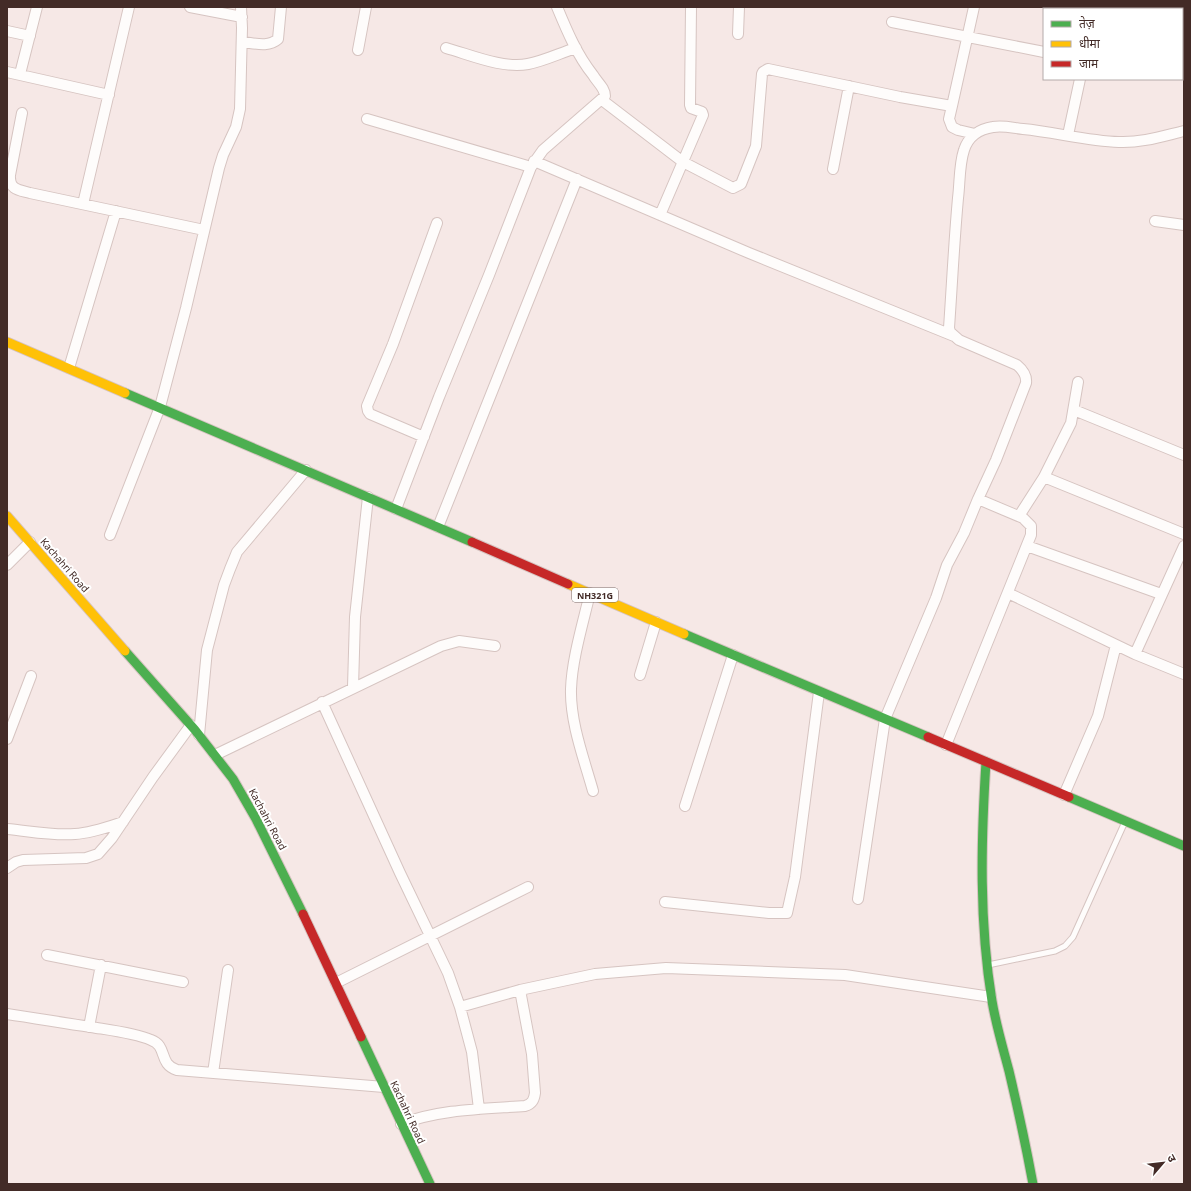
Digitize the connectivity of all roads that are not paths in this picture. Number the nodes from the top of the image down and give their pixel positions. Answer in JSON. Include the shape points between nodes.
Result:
{"nodes":[{"id":1,"x":37,"y":7,"type":"edge"},
{"id":2,"x":129,"y":7,"type":"edge"},
{"id":3,"x":190,"y":7,"type":"edge"},
{"id":4,"x":281,"y":7,"type":"edge"},
{"id":5,"x":366,"y":7,"type":"edge"},
{"id":6,"x":557,"y":7,"type":"edge"},
{"id":7,"x":691,"y":7,"type":"edge"},
{"id":8,"x":739,"y":7,"type":"edge"},
{"id":9,"x":974,"y":7,"type":"edge"},
{"id":10,"x":242,"y":10,"type":"edge"},
{"id":11,"x":892,"y":22,"type":"dead end"},
{"id":12,"x":7,"y":31,"type":"edge"},
{"id":13,"x":738,"y":34,"type":"dead end"},
{"id":14,"x":30,"y":36,"type":"junction"},
{"id":15,"x":967,"y":36,"type":"junction"},
{"id":16,"x":242,"y":42,"type":"junction"},
{"id":17,"x":446,"y":48,"type":"dead end"},
{"id":18,"x":576,"y":48,"type":"junction"},
{"id":19,"x":358,"y":50,"type":"dead end"},
{"id":20,"x":1043,"y":52,"type":"edge"},
{"id":21,"x":7,"y":72,"type":"edge"},
{"id":22,"x":20,"y":74,"type":"junction"},
{"id":23,"x":1080,"y":80,"type":"edge"},
{"id":24,"x":848,"y":86,"type":"junction"},
{"id":25,"x":109,"y":95,"type":"junction"},
{"id":26,"x":602,"y":100,"type":"junction"},
{"id":27,"x":952,"y":106,"type":"junction"},
{"id":28,"x":22,"y":113,"type":"dead end"},
{"id":29,"x":367,"y":119,"type":"dead end"},
{"id":30,"x":1184,"y":131,"type":"edge"},
{"id":31,"x":975,"y":134,"type":"junction"},
{"id":32,"x":1068,"y":135,"type":"junction"},
{"id":33,"x":683,"y":162,"type":"junction"},
{"id":34,"x":532,"y":164,"type":"junction"},
{"id":35,"x":833,"y":169,"type":"dead end"},
{"id":36,"x":576,"y":178,"type":"junction"},
{"id":37,"x":83,"y":204,"type":"junction"},
{"id":38,"x":116,"y":211,"type":"junction"},
{"id":39,"x":660,"y":215,"type":"junction"},
{"id":40,"x":1155,"y":221,"type":"dead end"},
{"id":41,"x":437,"y":223,"type":"dead end"},
{"id":42,"x":1184,"y":225,"type":"edge"},
{"id":43,"x":204,"y":230,"type":"junction"},
{"id":44,"x":954,"y":336,"type":"junction"},
{"id":45,"x":7,"y":342,"type":"edge"},
{"id":46,"x":69,"y":368,"type":"junction"},
{"id":47,"x":1078,"y":382,"type":"dead end"},
{"id":48,"x":160,"y":407,"type":"junction"},
{"id":49,"x":1074,"y":410,"type":"junction"},
{"id":50,"x":424,"y":437,"type":"junction"},
{"id":51,"x":1184,"y":454,"type":"edge"},
{"id":52,"x":306,"y":470,"type":"junction"},
{"id":53,"x":1044,"y":477,"type":"junction"},
{"id":54,"x":368,"y":497,"type":"junction"},
{"id":55,"x":978,"y":499,"type":"junction"},
{"id":56,"x":396,"y":509,"type":"junction"},
{"id":57,"x":7,"y":516,"type":"edge"},
{"id":58,"x":1019,"y":516,"type":"junction"},
{"id":59,"x":438,"y":527,"type":"junction"},
{"id":60,"x":1184,"y":534,"type":"edge"},
{"id":61,"x":110,"y":535,"type":"dead end"},
{"id":62,"x":30,"y":542,"type":"junction"},
{"id":63,"x":1027,"y":546,"type":"junction"},
{"id":64,"x":1184,"y":546,"type":"edge"},
{"id":65,"x":7,"y":565,"type":"edge"},
{"id":66,"x":590,"y":593,"type":"junction"},
{"id":67,"x":1008,"y":593,"type":"junction"},
{"id":68,"x":1161,"y":594,"type":"junction"},
{"id":69,"x":656,"y":622,"type":"junction"},
{"id":70,"x":1116,"y":645,"type":"junction"},
{"id":71,"x":495,"y":646,"type":"dead end"},
{"id":72,"x":1135,"y":654,"type":"junction"},
{"id":73,"x":733,"y":655,"type":"junction"},
{"id":74,"x":1184,"y":674,"type":"edge"},
{"id":75,"x":640,"y":675,"type":"dead end"},
{"id":76,"x":31,"y":676,"type":"dead end"},
{"id":77,"x":353,"y":687,"type":"junction"},
{"id":78,"x":819,"y":692,"type":"junction"},
{"id":79,"x":322,"y":702,"type":"junction"},
{"id":80,"x":885,"y":719,"type":"junction"},
{"id":81,"x":191,"y":726,"type":"junction"},
{"id":82,"x":199,"y":735,"type":"junction"},
{"id":83,"x":7,"y":739,"type":"edge"},
{"id":84,"x":946,"y":745,"type":"junction"},
{"id":85,"x":215,"y":755,"type":"junction"},
{"id":86,"x":986,"y":762,"type":"junction"},
{"id":87,"x":593,"y":791,"type":"dead end"},
{"id":88,"x":1064,"y":795,"type":"junction"},
{"id":89,"x":684,"y":806,"type":"dead end"},
{"id":90,"x":1125,"y":821,"type":"junction"},
{"id":91,"x":123,"y":822,"type":"junction"},
{"id":92,"x":7,"y":829,"type":"edge"},
{"id":93,"x":1184,"y":846,"type":"edge"},
{"id":94,"x":7,"y":868,"type":"edge"},
{"id":95,"x":528,"y":887,"type":"dead end"},
{"id":96,"x":858,"y":899,"type":"dead end"},
{"id":97,"x":665,"y":902,"type":"dead end"},
{"id":98,"x":430,"y":935,"type":"junction"},
{"id":99,"x":47,"y":955,"type":"dead end"},
{"id":100,"x":100,"y":965,"type":"junction"},
{"id":101,"x":987,"y":965,"type":"junction"},
{"id":102,"x":228,"y":970,"type":"dead end"},
{"id":103,"x":183,"y":982,"type":"dead end"},
{"id":104,"x":336,"y":983,"type":"junction"},
{"id":105,"x":520,"y":990,"type":"junction"},
{"id":106,"x":991,"y":997,"type":"junction"},
{"id":107,"x":460,"y":1007,"type":"junction"},
{"id":108,"x":7,"y":1014,"type":"edge"},
{"id":109,"x":90,"y":1027,"type":"junction"},
{"id":110,"x":213,"y":1073,"type":"junction"},
{"id":111,"x":384,"y":1087,"type":"junction"},
{"id":112,"x":479,"y":1109,"type":"junction"},
{"id":113,"x":401,"y":1124,"type":"junction"},
{"id":114,"x":430,"y":1184,"type":"edge"},
{"id":115,"x":1033,"y":1184,"type":"edge"}],
"edges":[{"from":1,"to":14,"type":"street"},
{"from":2,"to":25,"type":"street"},
{"from":3,"to":10,"type":"street"},
{"from":4,"to":16,"type":"street","via":[[278,39],[266,44]]},
{"from":5,"to":19,"type":"street"},
{"from":6,"to":18,"type":"street"},
{"from":7,"to":33,"type":"street","via":[[690,105],[703,115]]},
{"from":8,"to":13,"type":"street"},
{"from":9,"to":15,"type":"street"},
{"from":10,"to":16,"type":"street"},
{"from":11,"to":15,"type":"street"},
{"from":12,"to":14,"type":"street"},
{"from":14,"to":22,"type":"street"},
{"from":15,"to":20,"type":"street"},
{"from":15,"to":27,"type":"street"},
{"from":16,"to":43,"type":"street","via":[[240,109],[236,127],[219,168]]},
{"from":17,"to":18,"type":"street","via":[[504,64],[519,65],[537,62]]},
{"from":18,"to":26,"type":"street","via":[[604,91],[605,96]]},
{"from":21,"to":22,"type":"street"},
{"from":22,"to":25,"type":"street"},
{"from":23,"to":32,"type":"street"},
{"from":24,"to":27,"type":"street"},
{"from":24,"to":33,"type":"street","via":[[772,69],[765,70],[762,74],[756,146],[741,184],[733,188]]},
{"from":24,"to":35,"type":"street"},
{"from":25,"to":37,"type":"street"},
{"from":26,"to":33,"type":"street"},
{"from":26,"to":34,"type":"street","via":[[543,150]]},
{"from":27,"to":31,"type":"street","via":[[949,119],[952,127]]},
{"from":28,"to":37,"type":"street","via":[[10,184],[30,193]]},
{"from":29,"to":34,"type":"street"},
{"from":30,"to":32,"type":"street","via":[[1120,142]]},
{"from":31,"to":32,"type":"street","via":[[1001,126]]},
{"from":31,"to":44,"type":"street","via":[[964,151],[959,186],[949,328]]},
{"from":33,"to":39,"type":"street"},
{"from":34,"to":36,"type":"street"},
{"from":34,"to":50,"type":"street"},
{"from":36,"to":39,"type":"street"},
{"from":36,"to":59,"type":"street"},
{"from":37,"to":38,"type":"street"},
{"from":38,"to":43,"type":"street"},
{"from":38,"to":46,"type":"street"},
{"from":39,"to":44,"type":"street"},
{"from":40,"to":42,"type":"street"},
{"from":41,"to":50,"type":"street","via":[[393,344],[367,406],[370,414]]},
{"from":43,"to":48,"type":"street"},
{"from":44,"to":55,"type":"street","via":[[1017,365],[1026,378],[999,452]]},
{"from":45,"to":46,"type":"main road","number":"NH321G"},
{"from":46,"to":48,"type":"main road","number":"NH321G"},
{"from":47,"to":49,"type":"street"},
{"from":48,"to":52,"type":"main road","number":"NH321G"},
{"from":48,"to":61,"type":"street"},
{"from":49,"to":51,"type":"street"},
{"from":49,"to":53,"type":"street","via":[[1071,423]]},
{"from":50,"to":56,"type":"street"},
{"from":52,"to":54,"type":"main road","number":"NH321G"},
{"from":52,"to":82,"type":"street","via":[[237,552],[230,569],[208,650]]},
{"from":53,"to":58,"type":"street"},
{"from":53,"to":60,"type":"street"},
{"from":54,"to":56,"type":"main road","number":"NH321G"},
{"from":54,"to":77,"type":"street","via":[[355,617]]},
{"from":55,"to":58,"type":"street"},
{"from":55,"to":80,"type":"street","via":[[947,565],[936,598]]},
{"from":56,"to":59,"type":"main road","number":"NH321G"},
{"from":57,"to":62,"type":"main road","name":"Kachahri Road"},
{"from":58,"to":63,"type":"street","via":[[1031,526]]},
{"from":59,"to":66,"type":"main road","number":"NH321G"},
{"from":62,"to":65,"type":"street"},
{"from":62,"to":81,"type":"main road","name":"Kachahri Road"},
{"from":63,"to":67,"type":"street"},
{"from":63,"to":68,"type":"street"},
{"from":64,"to":68,"type":"street"},
{"from":66,"to":69,"type":"main road","number":"NH321G"},
{"from":66,"to":87,"type":"street","via":[[577,651],[571,701]]},
{"from":67,"to":70,"type":"street"},
{"from":67,"to":84,"type":"street"},
{"from":68,"to":72,"type":"street"},
{"from":69,"to":73,"type":"main road","number":"NH321G"},
{"from":69,"to":75,"type":"street"},
{"from":70,"to":72,"type":"street"},
{"from":70,"to":88,"type":"street","via":[[1098,716]]},
{"from":71,"to":77,"type":"street","via":[[474,642],[451,642]]},
{"from":72,"to":74,"type":"street"},
{"from":73,"to":78,"type":"main road","number":"NH321G"},
{"from":73,"to":89,"type":"street"},
{"from":76,"to":83,"type":"street"},
{"from":77,"to":79,"type":"street"},
{"from":78,"to":80,"type":"main road","number":"NH321G"},
{"from":78,"to":97,"type":"street","via":[[795,877],[787,913]]},
{"from":79,"to":85,"type":"street"},
{"from":79,"to":98,"type":"street"},
{"from":80,"to":84,"type":"main road","number":"NH321G"},
{"from":80,"to":96,"type":"street"},
{"from":81,"to":82,"type":"main road","name":"Kachahri Road"},
{"from":81,"to":91,"type":"street"},
{"from":82,"to":85,"type":"main road","name":"Kachahri Road"},
{"from":84,"to":86,"type":"main road","number":"NH321G"},
{"from":85,"to":104,"type":"main road","name":"Kachahri Road","via":[[233,779],[256,819]]},
{"from":86,"to":88,"type":"main road","number":"NH321G"},
{"from":86,"to":101,"type":"main road","via":[[982,806],[983,910]]},
{"from":88,"to":90,"type":"main road","number":"NH321G"},
{"from":90,"to":93,"type":"main road","number":"NH321G"},
{"from":90,"to":101,"type":"lane","via":[[1073,937],[1065,946],[1055,952]]},
{"from":91,"to":92,"type":"street","via":[[75,834]]},
{"from":91,"to":94,"type":"street","via":[[104,849],[92,857],[23,860]]},
{"from":95,"to":98,"type":"street"},
{"from":98,"to":104,"type":"street"},
{"from":98,"to":107,"type":"street"},
{"from":99,"to":100,"type":"street"},
{"from":100,"to":103,"type":"street"},
{"from":100,"to":109,"type":"street"},
{"from":101,"to":106,"type":"main road"},
{"from":102,"to":110,"type":"street"},
{"from":104,"to":111,"type":"main road","name":"Kachahri Road"},
{"from":105,"to":106,"type":"street","via":[[595,974],[666,968],[845,976]]},
{"from":105,"to":107,"type":"street"},
{"from":105,"to":112,"type":"street","via":[[532,1054],[534,1099],[525,1106]]},
{"from":106,"to":115,"type":"main road"},
{"from":107,"to":112,"type":"street","via":[[472,1052]]},
{"from":108,"to":109,"type":"street"},
{"from":109,"to":110,"type":"street","via":[[157,1043],[170,1068]]},
{"from":110,"to":111,"type":"street"},
{"from":111,"to":113,"type":"main road","name":"Kachahri Road"},
{"from":112,"to":113,"type":"street","via":[[460,1110]]},
{"from":113,"to":114,"type":"main road","name":"Kachahri Road"}]}
